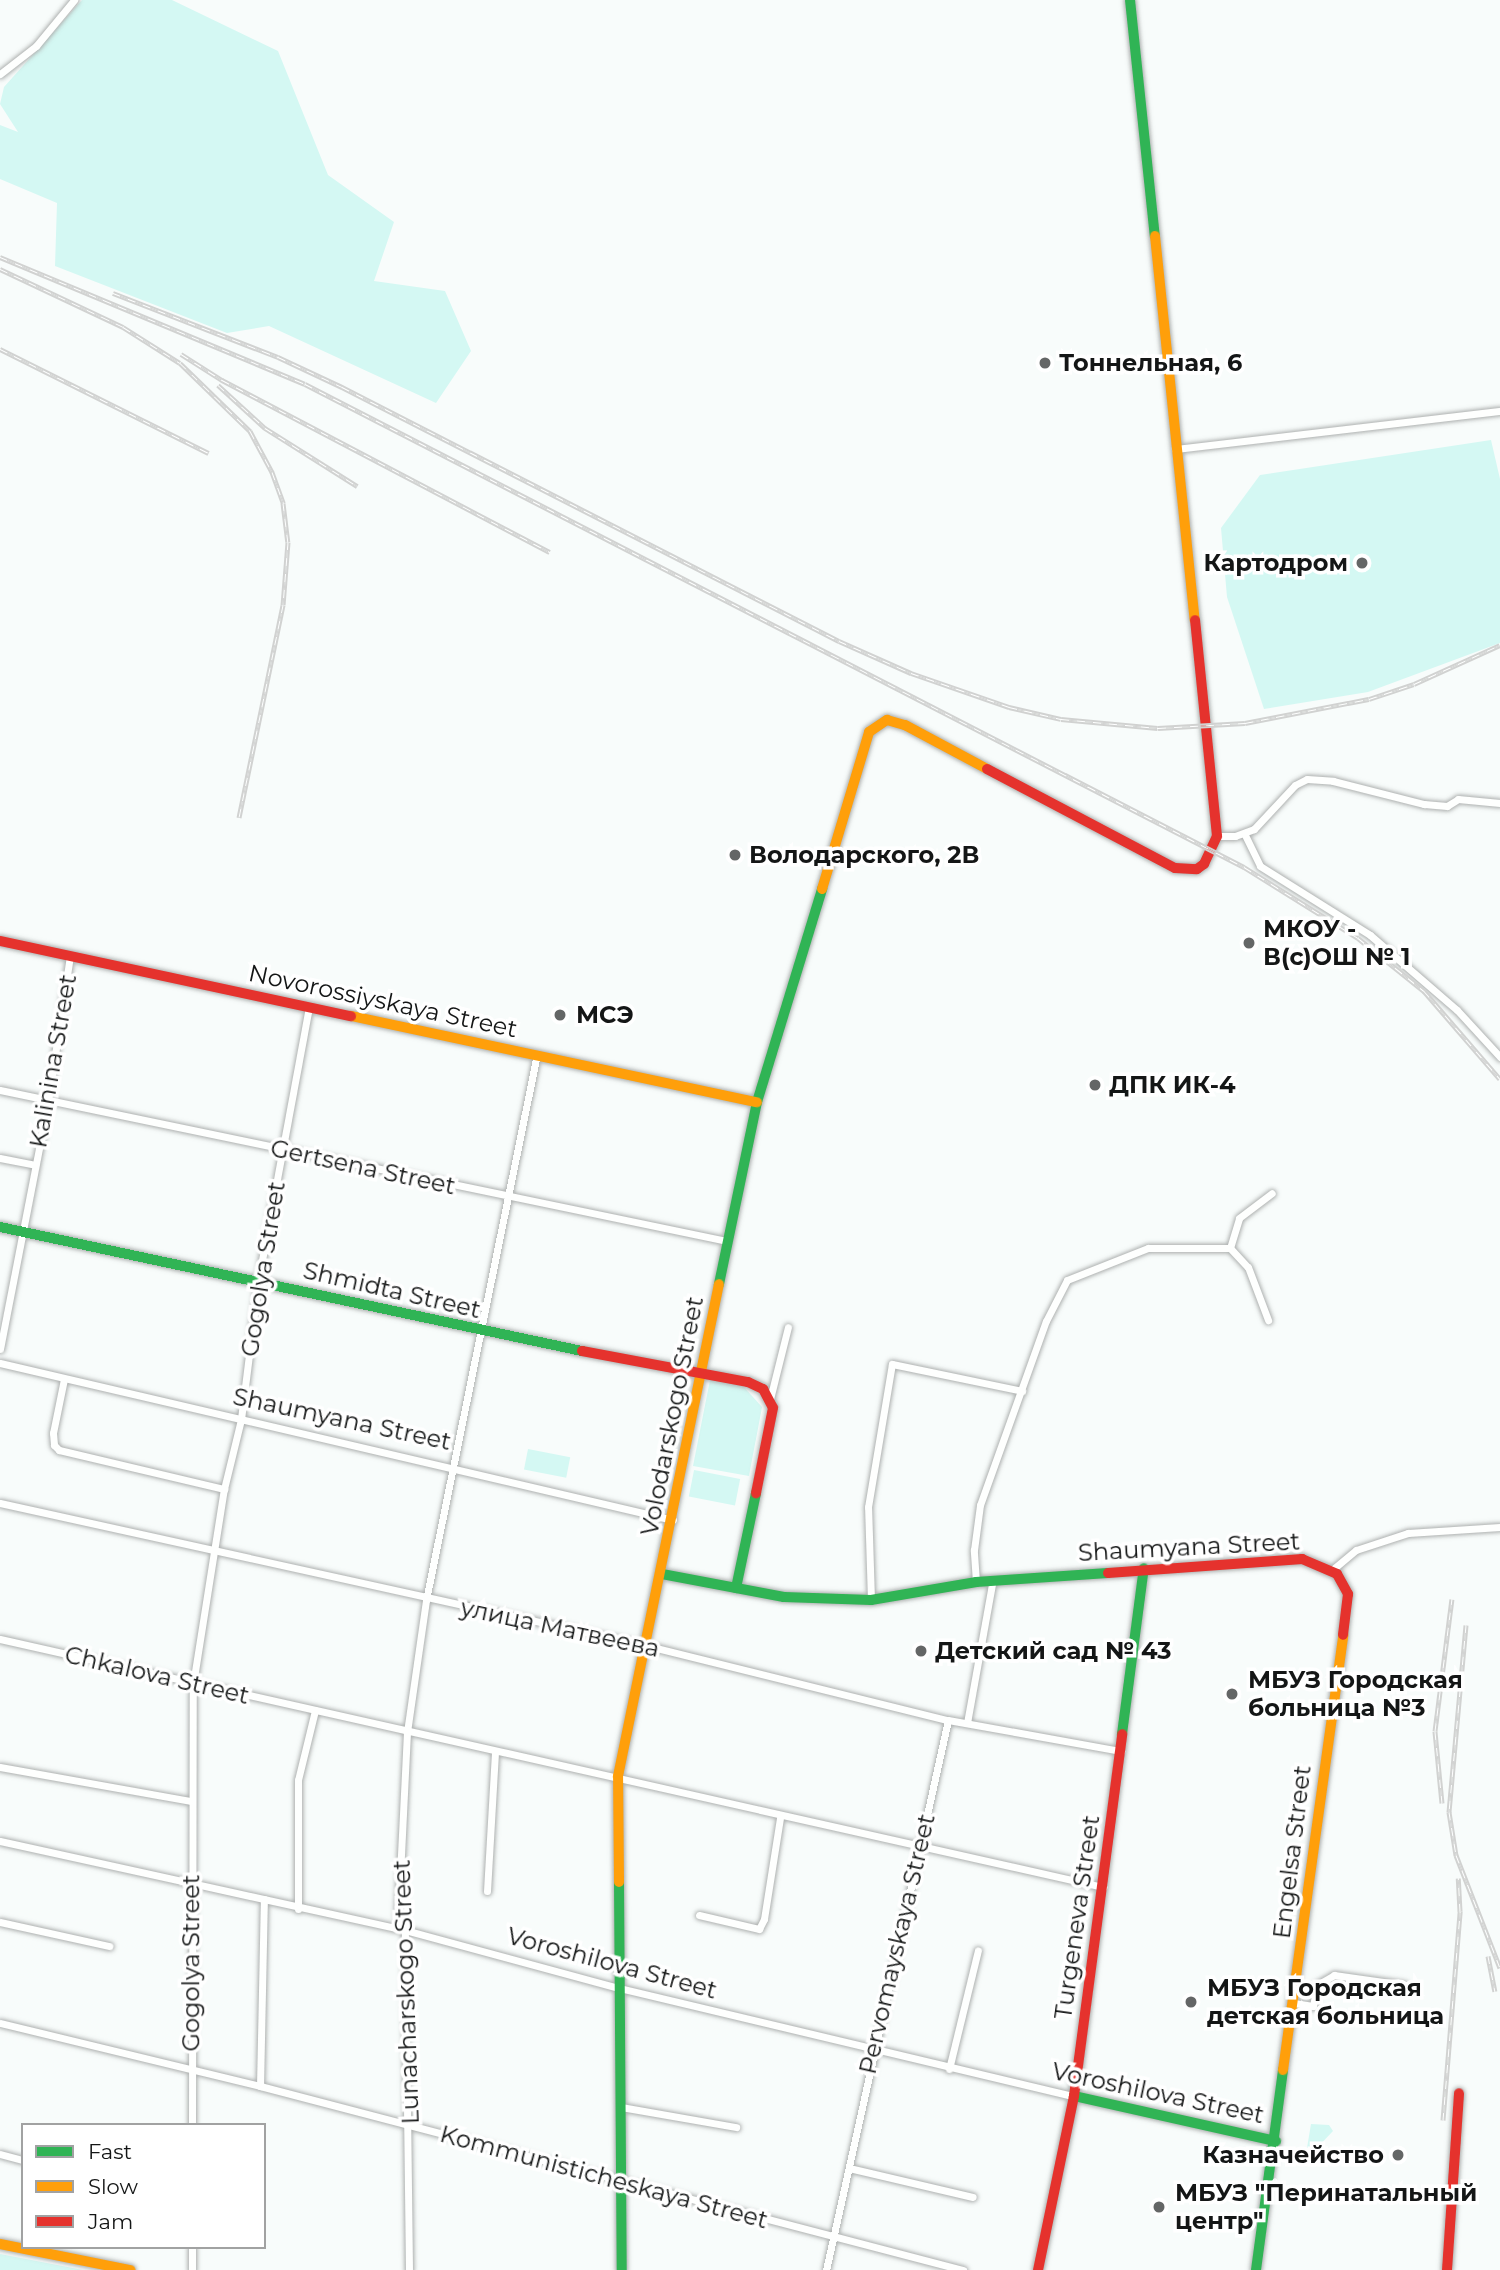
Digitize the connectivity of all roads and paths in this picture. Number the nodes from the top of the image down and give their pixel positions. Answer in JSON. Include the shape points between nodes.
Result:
{"nodes":[{"id":1,"x":74,"y":0,"type":"edge"},
{"id":2,"x":1130,"y":0,"type":"edge"},
{"id":3,"x":0,"y":74,"type":"edge"},
{"id":4,"x":1500,"y":411,"type":"edge"},
{"id":5,"x":1175,"y":449,"type":"junction"},
{"id":6,"x":1500,"y":803,"type":"edge"},
{"id":7,"x":1245,"y":835,"type":"junction"},
{"id":8,"x":1217,"y":836,"type":"junction"},
{"id":9,"x":0,"y":941,"type":"edge"},
{"id":10,"x":71,"y":956,"type":"junction"},
{"id":11,"x":309,"y":1008,"type":"junction"},
{"id":12,"x":537,"y":1054,"type":"junction"},
{"id":13,"x":1500,"y":1057,"type":"edge"},
{"id":14,"x":0,"y":1090,"type":"edge"},
{"id":15,"x":48,"y":1101,"type":"junction"},
{"id":16,"x":757,"y":1102,"type":"junction"},
{"id":17,"x":282,"y":1150,"type":"junction"},
{"id":18,"x":0,"y":1158,"type":"edge"},
{"id":19,"x":34,"y":1165,"type":"junction"},
{"id":20,"x":1272,"y":1193,"type":"dead end"},
{"id":21,"x":508,"y":1196,"type":"junction"},
{"id":22,"x":0,"y":1227,"type":"edge"},
{"id":23,"x":22,"y":1231,"type":"junction"},
{"id":24,"x":727,"y":1241,"type":"junction"},
{"id":25,"x":1230,"y":1248,"type":"junction"},
{"id":26,"x":258,"y":1282,"type":"junction"},
{"id":27,"x":1268,"y":1320,"type":"dead end"},
{"id":28,"x":788,"y":1327,"type":"dead end"},
{"id":29,"x":482,"y":1332,"type":"junction"},
{"id":30,"x":0,"y":1349,"type":"edge"},
{"id":31,"x":0,"y":1363,"type":"edge"},
{"id":32,"x":704,"y":1373,"type":"junction"},
{"id":33,"x":64,"y":1379,"type":"junction"},
{"id":34,"x":1022,"y":1391,"type":"junction"},
{"id":35,"x":770,"y":1399,"type":"junction"},
{"id":36,"x":241,"y":1419,"type":"junction"},
{"id":37,"x":456,"y":1466,"type":"junction"},
{"id":38,"x":223,"y":1489,"type":"junction"},
{"id":39,"x":0,"y":1503,"type":"edge"},
{"id":40,"x":674,"y":1520,"type":"junction"},
{"id":41,"x":1500,"y":1527,"type":"edge"},
{"id":42,"x":213,"y":1552,"type":"junction"},
{"id":43,"x":1144,"y":1568,"type":"junction"},
{"id":44,"x":1332,"y":1570,"type":"junction"},
{"id":45,"x":662,"y":1574,"type":"junction"},
{"id":46,"x":976,"y":1582,"type":"junction"},
{"id":47,"x":992,"y":1584,"type":"dead end"},
{"id":48,"x":736,"y":1588,"type":"junction"},
{"id":49,"x":426,"y":1600,"type":"junction"},
{"id":50,"x":871,"y":1600,"type":"junction"},
{"id":51,"x":0,"y":1639,"type":"edge"},
{"id":52,"x":644,"y":1645,"type":"junction"},
{"id":53,"x":193,"y":1684,"type":"junction"},
{"id":54,"x":315,"y":1710,"type":"junction"},
{"id":55,"x":948,"y":1720,"type":"junction"},
{"id":56,"x":967,"y":1723,"type":"junction"},
{"id":57,"x":407,"y":1732,"type":"junction"},
{"id":58,"x":1121,"y":1751,"type":"junction"},
{"id":59,"x":495,"y":1753,"type":"junction"},
{"id":60,"x":0,"y":1768,"type":"edge"},
{"id":61,"x":618,"y":1776,"type":"junction"},
{"id":62,"x":190,"y":1801,"type":"junction"},
{"id":63,"x":780,"y":1818,"type":"junction"},
{"id":64,"x":0,"y":1841,"type":"edge"},
{"id":65,"x":919,"y":1846,"type":"junction"},
{"id":66,"x":190,"y":1880,"type":"junction"},
{"id":67,"x":1103,"y":1887,"type":"junction"},
{"id":68,"x":488,"y":1891,"type":"dead end"},
{"id":69,"x":264,"y":1899,"type":"junction"},
{"id":70,"x":298,"y":1909,"type":"junction"},
{"id":71,"x":699,"y":1915,"type":"dead end"},
{"id":72,"x":0,"y":1922,"type":"edge"},
{"id":73,"x":405,"y":1930,"type":"junction"},
{"id":74,"x":109,"y":1946,"type":"dead end"},
{"id":75,"x":978,"y":1950,"type":"dead end"},
{"id":76,"x":1404,"y":1985,"type":"dead end"},
{"id":77,"x":619,"y":1988,"type":"junction"},
{"id":78,"x":1294,"y":2003,"type":"junction"},
{"id":79,"x":0,"y":2023,"type":"edge"},
{"id":80,"x":872,"y":2049,"type":"junction"},
{"id":81,"x":949,"y":2069,"type":"junction"},
{"id":82,"x":192,"y":2071,"type":"junction"},
{"id":83,"x":260,"y":2086,"type":"junction"},
{"id":84,"x":1459,"y":2093,"type":"dead end"},
{"id":85,"x":1074,"y":2096,"type":"junction"},
{"id":86,"x":621,"y":2107,"type":"junction"},
{"id":87,"x":192,"y":2123,"type":"edge"},
{"id":88,"x":410,"y":2127,"type":"junction"},
{"id":89,"x":736,"y":2127,"type":"dead end"},
{"id":90,"x":1276,"y":2141,"type":"junction"},
{"id":91,"x":0,"y":2154,"type":"edge"},
{"id":92,"x":21,"y":2159,"type":"edge"},
{"id":93,"x":849,"y":2168,"type":"junction"},
{"id":94,"x":622,"y":2184,"type":"junction"},
{"id":95,"x":973,"y":2197,"type":"dead end"},
{"id":96,"x":835,"y":2237,"type":"junction"},
{"id":97,"x":0,"y":2244,"type":"edge"},
{"id":98,"x":21,"y":2248,"type":"edge"},
{"id":99,"x":25,"y":2249,"type":"edge"},
{"id":100,"x":192,"y":2249,"type":"edge"},
{"id":101,"x":130,"y":2270,"type":"edge"},
{"id":102,"x":192,"y":2270,"type":"edge"},
{"id":103,"x":409,"y":2270,"type":"edge"},
{"id":104,"x":622,"y":2270,"type":"edge"},
{"id":105,"x":826,"y":2270,"type":"edge"},
{"id":106,"x":963,"y":2270,"type":"edge"},
{"id":107,"x":1038,"y":2270,"type":"edge"},
{"id":108,"x":1256,"y":2270,"type":"edge"},
{"id":109,"x":1447,"y":2270,"type":"edge"}],
"edges":[{"from":1,"to":3,"type":"street","via":[[36,46]]},
{"from":2,"to":5,"type":"main road"},
{"from":4,"to":5,"type":"street"},
{"from":5,"to":8,"type":"main road"},
{"from":6,"to":7,"type":"street","via":[[1458,799],[1447,806],[1424,804],[1307,779],[1295,785]]},
{"from":7,"to":8,"type":"street"},
{"from":7,"to":13,"type":"street","via":[[1260,866],[1380,943],[1457,1010]]},
{"from":8,"to":16,"type":"main road","name":"Volodarskogo Street","via":[[1203,864],[1196,869],[1175,868],[895,720],[873,726],[862,748]]},
{"from":9,"to":10,"type":"main road","name":"Novorossiyskaya Street"},
{"from":10,"to":11,"type":"main road","name":"Novorossiyskaya Street"},
{"from":10,"to":15,"type":"street","name":"Kalinina Street"},
{"from":11,"to":12,"type":"main road","name":"Novorossiyskaya Street"},
{"from":11,"to":17,"type":"street","name":"Gogolya Street"},
{"from":12,"to":16,"type":"main road","name":"Novorossiyskaya Street"},
{"from":12,"to":21,"type":"street","name":"Lunacharskogo Street"},
{"from":14,"to":15,"type":"street","name":"Gertsena Street"},
{"from":15,"to":17,"type":"street","name":"Gertsena Street"},
{"from":15,"to":19,"type":"street","name":"Kalinina Street"},
{"from":16,"to":24,"type":"main road","name":"Volodarskogo Street"},
{"from":17,"to":21,"type":"street","name":"Gertsena Street"},
{"from":17,"to":26,"type":"street","name":"Gogolya Street"},
{"from":18,"to":19,"type":"street","name":"Kalinina Street"},
{"from":19,"to":23,"type":"street","name":"Kalinina Street"},
{"from":20,"to":25,"type":"street","via":[[1239,1218]]},
{"from":21,"to":24,"type":"street","name":"Gertsena Street"},
{"from":21,"to":29,"type":"street","name":"Lunacharskogo Street"},
{"from":22,"to":23,"type":"main road","name":"Shmidta Street"},
{"from":23,"to":26,"type":"main road","name":"Shmidta Street"},
{"from":23,"to":30,"type":"street","name":"Kalinina Street"},
{"from":24,"to":32,"type":"main road","name":"Volodarskogo Street"},
{"from":25,"to":27,"type":"street","via":[[1248,1266]]},
{"from":25,"to":34,"type":"street","via":[[1148,1248],[1067,1280],[1046,1321]]},
{"from":26,"to":29,"type":"main road","name":"Shmidta Street"},
{"from":26,"to":36,"type":"street","name":"Gogolya Street"},
{"from":28,"to":35,"type":"street"},
{"from":29,"to":32,"type":"main road","name":"Shmidta Street"},
{"from":29,"to":37,"type":"street","name":"Lunacharskogo Street"},
{"from":31,"to":33,"type":"street","name":"Shaumyana Street"},
{"from":32,"to":35,"type":"main road","name":"Shmidta Street","via":[[748,1382]]},
{"from":32,"to":40,"type":"main road","name":"Volodarskogo Street"},
{"from":33,"to":36,"type":"street","name":"Shaumyana Street"},
{"from":33,"to":38,"type":"street","via":[[53,1433],[54,1445],[60,1450]]},
{"from":34,"to":46,"type":"street","via":[[978,1512]]},
{"from":34,"to":50,"type":"street","via":[[892,1364],[868,1507]]},
{"from":35,"to":48,"type":"main road","via":[[770,1430]]},
{"from":36,"to":37,"type":"street","name":"Shaumyana Street"},
{"from":36,"to":38,"type":"street","name":"Gogolya Street"},
{"from":37,"to":40,"type":"street","name":"Shaumyana Street"},
{"from":37,"to":49,"type":"street","name":"Lunacharskogo Street"},
{"from":38,"to":42,"type":"street","name":"Gogolya Street"},
{"from":39,"to":42,"type":"street","name":"улица Матвеева"},
{"from":40,"to":45,"type":"main road","name":"Volodarskogo Street"},
{"from":41,"to":44,"type":"street","name":"Shaumyana Street","via":[[1408,1533],[1356,1550]]},
{"from":42,"to":49,"type":"street","name":"улица Матвеева"},
{"from":42,"to":53,"type":"street","name":"Gogolya Street"},
{"from":43,"to":44,"type":"main road","name":"Shaumyana Street","via":[[1302,1559]]},
{"from":43,"to":46,"type":"main road","name":"Shaumyana Street","via":[[1118,1575]]},
{"from":43,"to":58,"type":"main road","name":"Turgeneva Street","via":[[1125,1683]]},
{"from":44,"to":78,"type":"main road","name":"Engelsa Street","via":[[1348,1594]]},
{"from":45,"to":48,"type":"main road","name":"Shaumyana Street"},
{"from":45,"to":52,"type":"main road","name":"Volodarskogo Street"},
{"from":46,"to":50,"type":"main road","name":"Shaumyana Street"},
{"from":47,"to":56,"type":"street"},
{"from":48,"to":50,"type":"main road","name":"Shaumyana Street","via":[[784,1597]]},
{"from":49,"to":52,"type":"street","name":"улица Матвеева"},
{"from":49,"to":57,"type":"street","name":"Lunacharskogo Street"},
{"from":51,"to":53,"type":"street","name":"Chkalova Street"},
{"from":52,"to":55,"type":"street","name":"улица Матвеева"},
{"from":52,"to":61,"type":"main road","name":"Volodarskogo Street"},
{"from":53,"to":54,"type":"street","name":"Chkalova Street"},
{"from":53,"to":62,"type":"street","name":"Gogolya Street"},
{"from":54,"to":57,"type":"street","name":"Chkalova Street"},
{"from":54,"to":70,"type":"street","via":[[298,1780]]},
{"from":55,"to":56,"type":"street","name":"улица Матвеева"},
{"from":55,"to":65,"type":"street","name":"Pervomayskaya Street"},
{"from":56,"to":58,"type":"street","name":"улица Матвеева"},
{"from":57,"to":59,"type":"street","name":"Chkalova Street"},
{"from":57,"to":73,"type":"street","name":"Lunacharskogo Street","via":[[398,1916]]},
{"from":58,"to":67,"type":"main road","name":"Turgeneva Street"},
{"from":59,"to":61,"type":"street","name":"Chkalova Street"},
{"from":59,"to":68,"type":"street"},
{"from":60,"to":62,"type":"street"},
{"from":61,"to":63,"type":"street","name":"Chkalova Street"},
{"from":61,"to":77,"type":"main road","name":"Volodarskogo Street"},
{"from":62,"to":66,"type":"street","name":"Gogolya Street"},
{"from":63,"to":65,"type":"street","name":"Chkalova Street"},
{"from":63,"to":71,"type":"street","via":[[759,1929]]},
{"from":64,"to":66,"type":"street","name":"Voroshilova Street"},
{"from":65,"to":67,"type":"street","name":"Chkalova Street"},
{"from":65,"to":80,"type":"street","name":"Pervomayskaya Street"},
{"from":66,"to":69,"type":"street","name":"Voroshilova Street"},
{"from":66,"to":82,"type":"street","name":"Gogolya Street"},
{"from":67,"to":85,"type":"main road","name":"Turgeneva Street"},
{"from":69,"to":70,"type":"street","name":"Voroshilova Street"},
{"from":69,"to":83,"type":"street"},
{"from":70,"to":73,"type":"street","name":"Voroshilova Street"},
{"from":72,"to":74,"type":"street"},
{"from":73,"to":77,"type":"street","name":"Voroshilova Street"},
{"from":73,"to":88,"type":"street","name":"Lunacharskogo Street"},
{"from":75,"to":81,"type":"street"},
{"from":76,"to":78,"type":"street","via":[[1334,1975],[1317,1985],[1313,2006]]},
{"from":77,"to":80,"type":"street","name":"Voroshilova Street"},
{"from":77,"to":86,"type":"main road","name":"Volodarskogo Street"},
{"from":78,"to":90,"type":"main road","name":"Engelsa Street"},
{"from":79,"to":82,"type":"street","name":"Kommunisticheskaya Street"},
{"from":80,"to":81,"type":"street","name":"Voroshilova Street"},
{"from":80,"to":93,"type":"street","name":"Pervomayskaya Street"},
{"from":81,"to":85,"type":"street","name":"Voroshilova Street"},
{"from":82,"to":83,"type":"street","name":"Kommunisticheskaya Street"},
{"from":82,"to":87,"type":"street","name":"Gogolya Street"},
{"from":83,"to":88,"type":"street","name":"Kommunisticheskaya Street"},
{"from":84,"to":109,"type":"main road"},
{"from":85,"to":90,"type":"main road","name":"Voroshilova Street"},
{"from":85,"to":107,"type":"main road","name":"Turgeneva Street"},
{"from":86,"to":89,"type":"street"},
{"from":86,"to":94,"type":"main road","name":"Volodarskogo Street"},
{"from":88,"to":94,"type":"street","name":"Kommunisticheskaya Street"},
{"from":88,"to":103,"type":"street","name":"Lunacharskogo Street"},
{"from":90,"to":108,"type":"main road","name":"Engelsa Street"},
{"from":91,"to":92,"type":"street"},
{"from":93,"to":95,"type":"street"},
{"from":93,"to":96,"type":"street","name":"Pervomayskaya Street"},
{"from":94,"to":96,"type":"street","name":"Kommunisticheskaya Street"},
{"from":94,"to":104,"type":"main road","name":"Volodarskogo Street"},
{"from":96,"to":105,"type":"street","name":"Pervomayskaya Street"},
{"from":96,"to":106,"type":"street","name":"Kommunisticheskaya Street"},
{"from":97,"to":98,"type":"main road"},
{"from":99,"to":101,"type":"main road"},
{"from":100,"to":102,"type":"street"}]}
